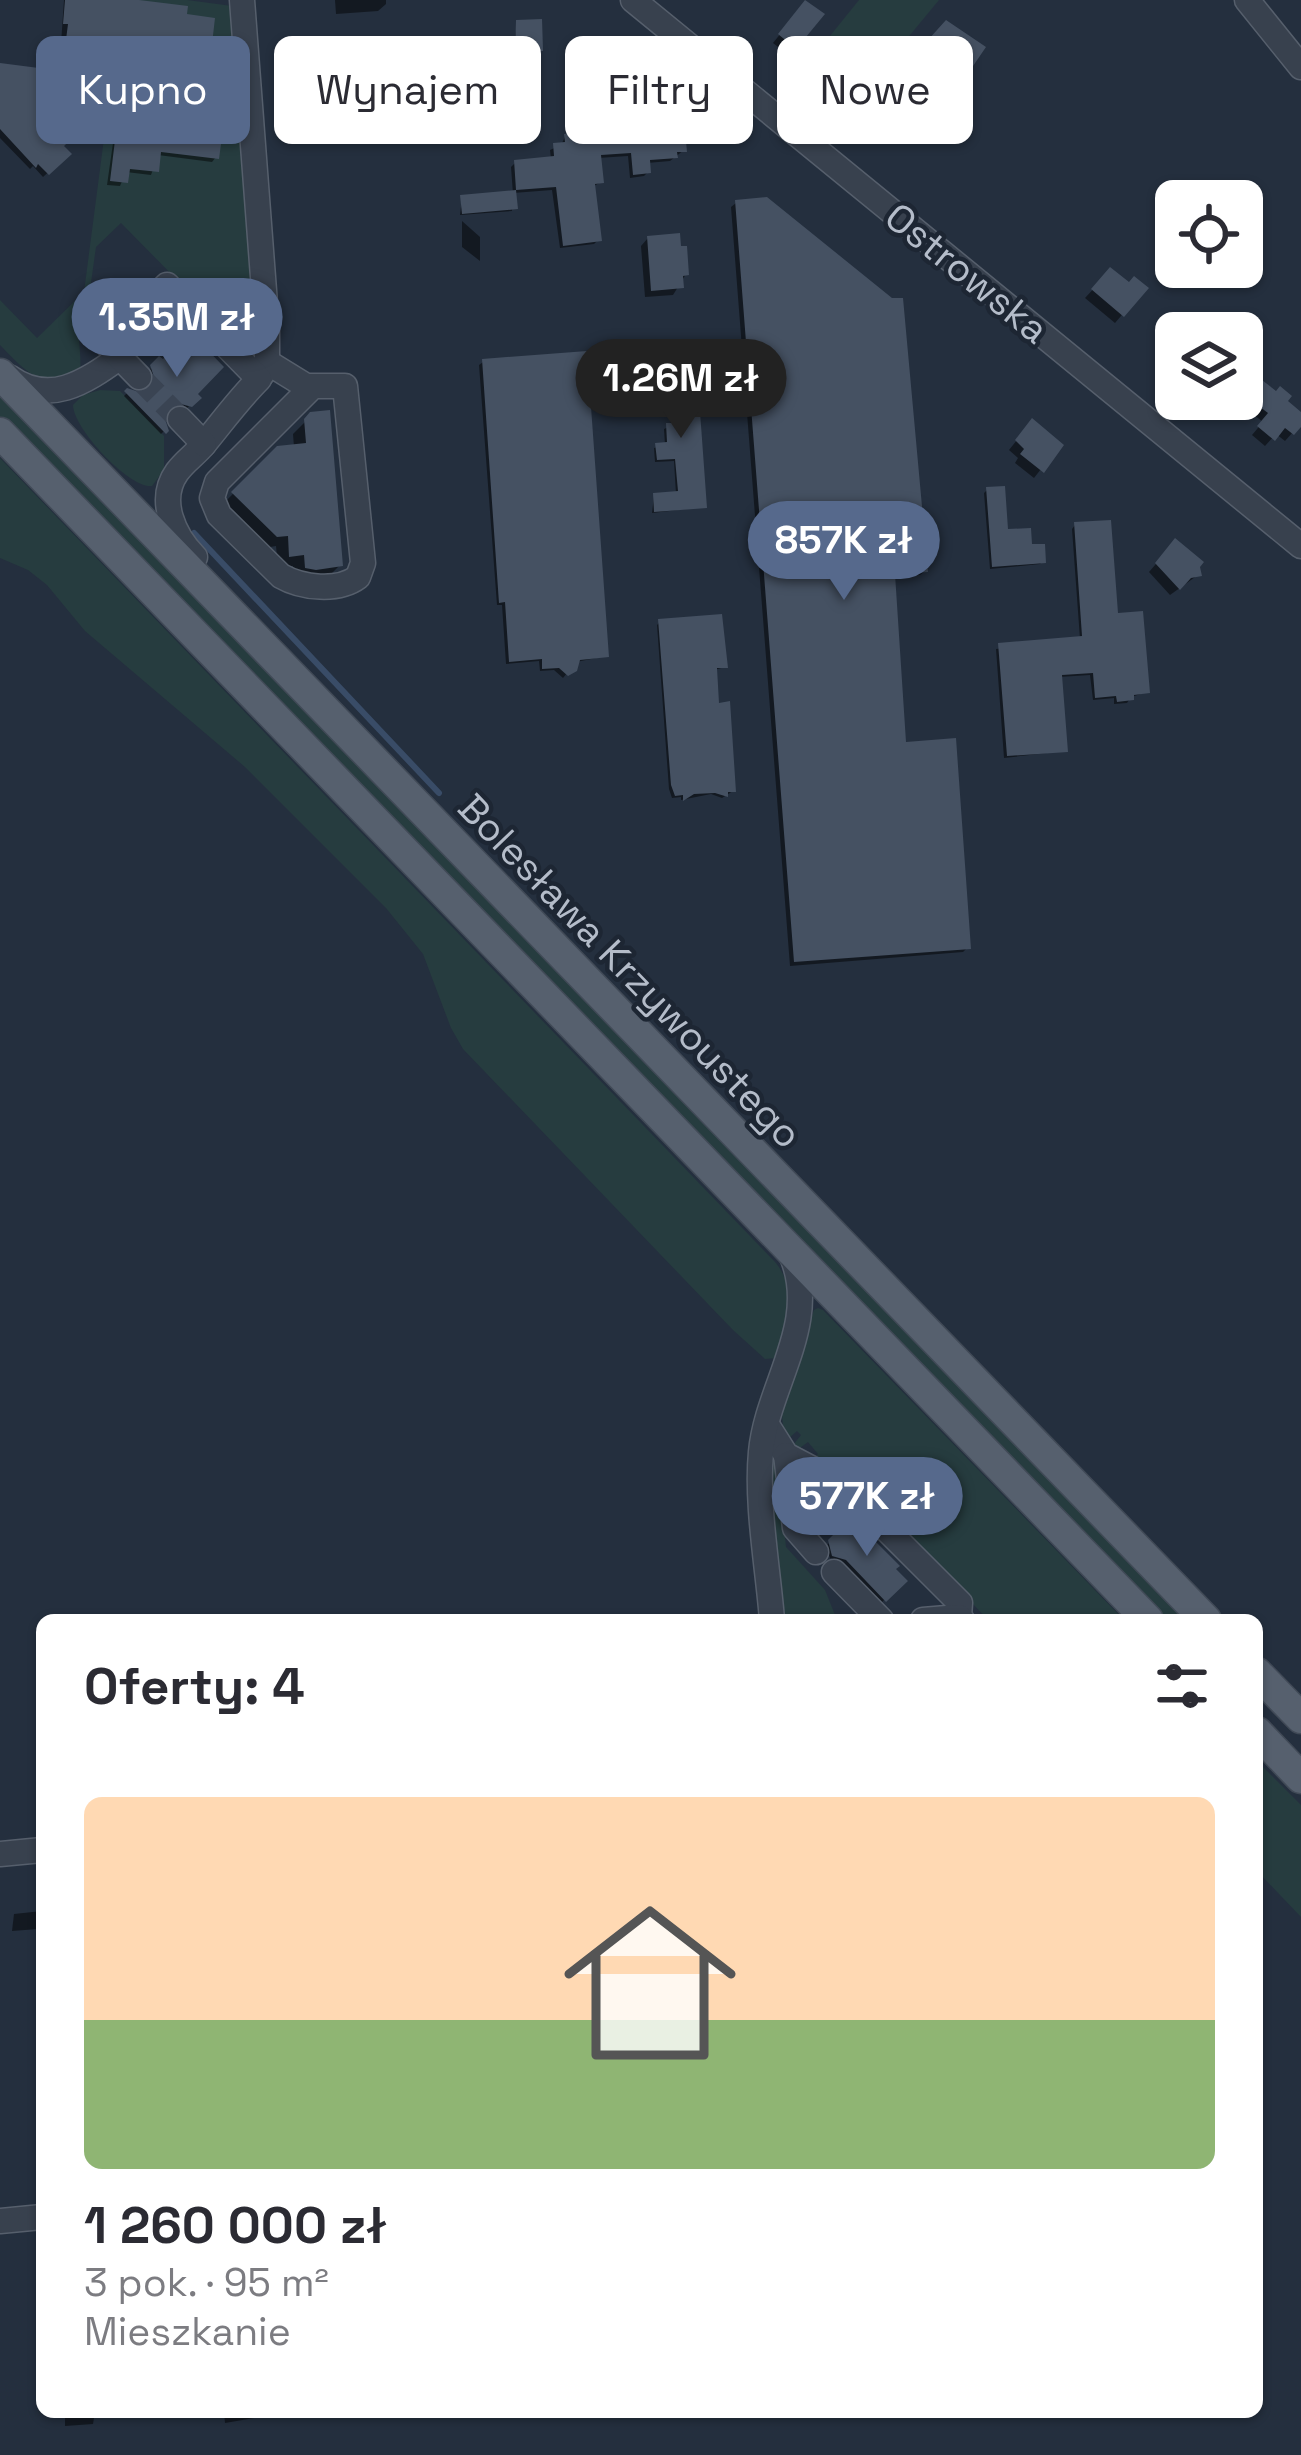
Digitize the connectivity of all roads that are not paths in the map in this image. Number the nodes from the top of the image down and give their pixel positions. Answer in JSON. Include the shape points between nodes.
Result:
{"nodes":[{"id":1,"x":242,"y":0,"type":"edge"},
{"id":2,"x":634,"y":0,"type":"edge"},
{"id":3,"x":1247,"y":0,"type":"edge"},
{"id":4,"x":1301,"y":67,"type":"edge"},
{"id":5,"x":120,"y":357,"type":"junction"},
{"id":6,"x":263,"y":370,"type":"junction"},
{"id":7,"x":0,"y":372,"type":"edge"},
{"id":8,"x":139,"y":376,"type":"tunnel mouth"},
{"id":9,"x":312,"y":387,"type":"junction"},
{"id":10,"x":180,"y":419,"type":"tunnel mouth"},
{"id":11,"x":0,"y":433,"type":"edge"},
{"id":12,"x":205,"y":444,"type":"junction"},
{"id":13,"x":1301,"y":546,"type":"edge"},
{"id":14,"x":223,"y":605,"type":"junction"},
{"id":15,"x":787,"y":1247,"type":"junction"},
{"id":16,"x":766,"y":1425,"type":"junction"},
{"id":17,"x":786,"y":1455,"type":"junction"},
{"id":18,"x":816,"y":1552,"type":"dead end"},
{"id":19,"x":834,"y":1572,"type":"dead end"},
{"id":20,"x":772,"y":1614,"type":"edge"},
{"id":21,"x":875,"y":1614,"type":"edge"},
{"id":22,"x":962,"y":1614,"type":"edge"},
{"id":23,"x":1142,"y":1614,"type":"edge"},
{"id":24,"x":1200,"y":1614,"type":"edge"},
{"id":25,"x":1263,"y":1678,"type":"edge"},
{"id":26,"x":1301,"y":1718,"type":"edge"},
{"id":27,"x":1263,"y":1738,"type":"edge"},
{"id":28,"x":1263,"y":1752,"type":"edge"},
{"id":29,"x":1300,"y":1776,"type":"edge"},
{"id":30,"x":36,"y":1851,"type":"edge"},
{"id":31,"x":0,"y":1854,"type":"edge"},
{"id":32,"x":36,"y":2218,"type":"edge"},
{"id":33,"x":0,"y":2221,"type":"edge"}],
"edges":[{"from":1,"to":6,"type":"street"},
{"from":2,"to":13,"type":"street","name":"Ostrowska"},
{"from":3,"to":4,"type":"street"},
{"from":5,"to":6,"type":"street","via":[[106,343],[167,286]]},
{"from":5,"to":7,"type":"street","via":[[53,392]]},
{"from":5,"to":8,"type":"street"},
{"from":6,"to":9,"type":"street"},
{"from":6,"to":12,"type":"street"},
{"from":7,"to":14,"type":"main road","name":"Bolesława Krzywoustego"},
{"from":9,"to":9,"type":"street","via":[[345,386],[363,563],[358,577],[339,587],[281,576],[219,515],[212,498],[217,482]]},
{"from":10,"to":12,"type":"street"},
{"from":11,"to":15,"type":"main road","name":"Bolesława Krzywoustego"},
{"from":12,"to":14,"type":"street","via":[[177,472],[170,514]]},
{"from":14,"to":24,"type":"main road","name":"Bolesława Krzywoustego"},
{"from":15,"to":16,"type":"street","via":[[800,1278],[800,1313]]},
{"from":15,"to":23,"type":"main road","name":"Bolesława Krzywoustego"},
{"from":16,"to":17,"type":"street"},
{"from":16,"to":20,"type":"street","via":[[760,1465]]},
{"from":17,"to":18,"type":"street","via":[[795,1528]]},
{"from":17,"to":22,"type":"street","via":[[841,1484],[956,1597]]},
{"from":19,"to":21,"type":"street"},
{"from":25,"to":26,"type":"main road"},
{"from":27,"to":29,"type":"main road"},
{"from":28,"to":29,"type":"street"},
{"from":30,"to":31,"type":"street"},
{"from":32,"to":33,"type":"street"}]}
